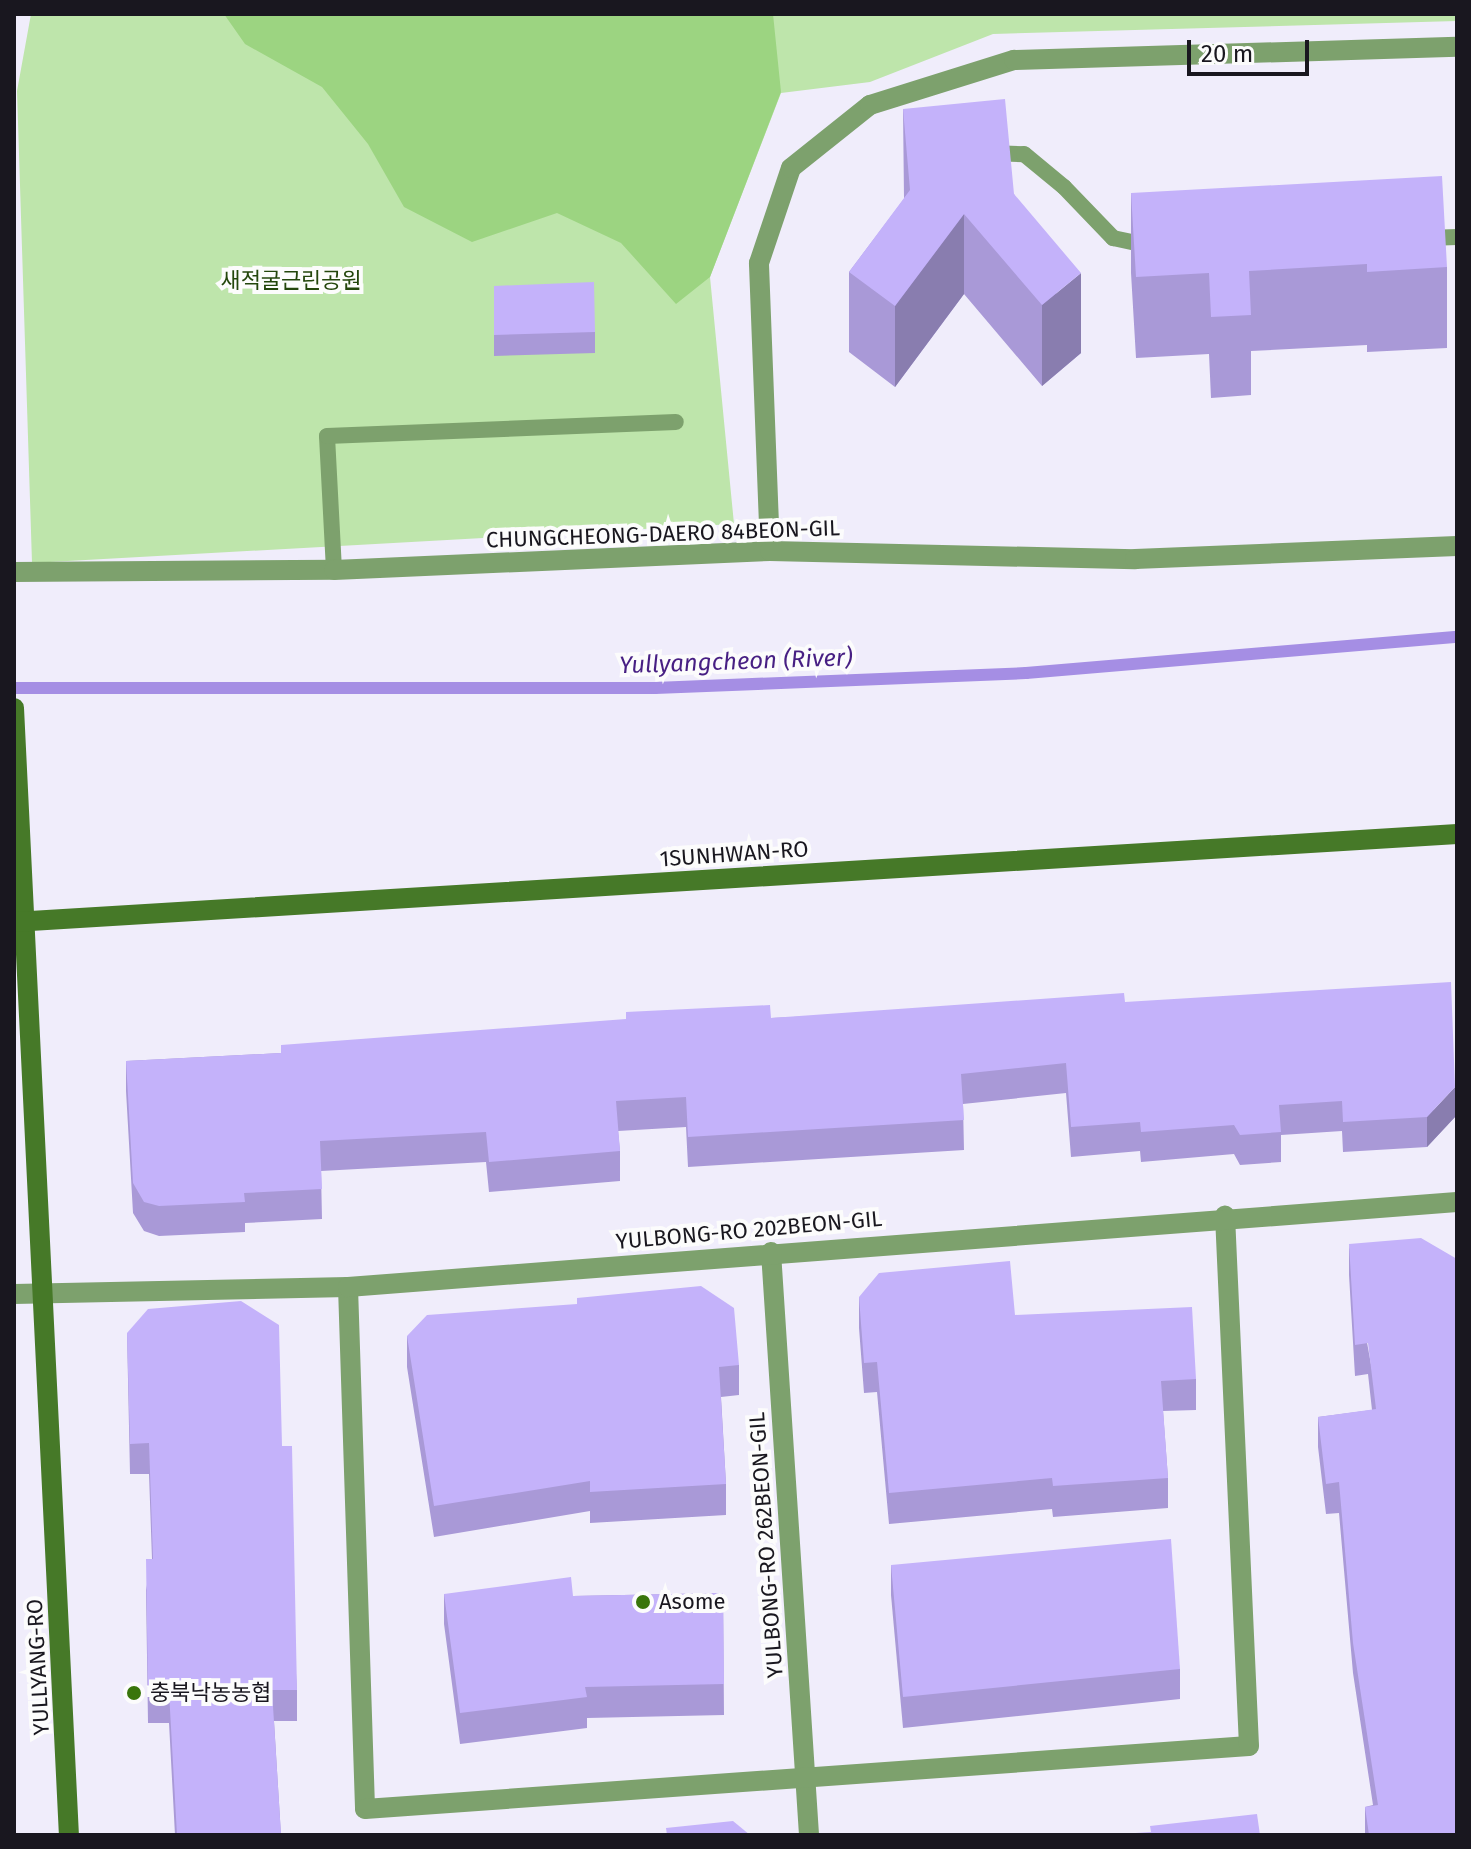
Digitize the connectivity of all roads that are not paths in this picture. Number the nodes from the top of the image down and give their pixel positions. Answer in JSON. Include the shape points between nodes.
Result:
{"nodes":[{"id":1,"x":1457,"y":47,"type":"edge"},
{"id":2,"x":975,"y":152,"type":"edge"},
{"id":3,"x":1457,"y":237,"type":"edge"},
{"id":4,"x":1411,"y":239,"type":"edge"},
{"id":5,"x":1168,"y":249,"type":"edge"},
{"id":6,"x":676,"y":422,"type":"dead end"},
{"id":7,"x":1457,"y":546,"type":"edge"},
{"id":8,"x":770,"y":551,"type":"junction"},
{"id":9,"x":334,"y":570,"type":"junction"},
{"id":10,"x":14,"y":572,"type":"edge"},
{"id":11,"x":14,"y":708,"type":"edge"},
{"id":12,"x":1457,"y":834,"type":"edge"},
{"id":13,"x":19,"y":922,"type":"edge"},
{"id":14,"x":1457,"y":1202,"type":"edge"},
{"id":15,"x":1225,"y":1216,"type":"junction"},
{"id":16,"x":771,"y":1252,"type":"junction"},
{"id":17,"x":348,"y":1287,"type":"junction"},
{"id":18,"x":45,"y":1293,"type":"junction"},
{"id":19,"x":14,"y":1294,"type":"edge"},
{"id":20,"x":805,"y":1776,"type":"junction"},
{"id":21,"x":69,"y":1835,"type":"edge"},
{"id":22,"x":809,"y":1835,"type":"edge"}],
"edges":[{"from":1,"to":8,"type":"street","via":[[1014,60],[870,105],[791,168],[759,263]]},
{"from":2,"to":5,"type":"lane","via":[[1024,154],[1113,238]]},
{"from":3,"to":4,"type":"lane"},
{"from":6,"to":9,"type":"lane","via":[[327,436]]},
{"from":7,"to":8,"type":"street","name":"CHUNGCHEONG-DAERO 84BEON-GIL","via":[[1135,559]]},
{"from":8,"to":9,"type":"street","name":"CHUNGCHEONG-DAERO 84BEON-GIL"},
{"from":9,"to":10,"type":"street","name":"CHUNGCHEONG-DAERO 84BEON-GIL"},
{"from":11,"to":13,"type":"main road","name":"YULLYANG-RO","via":[[21,835]]},
{"from":12,"to":13,"type":"main road","name":"1SUNHWAN-RO"},
{"from":13,"to":18,"type":"main road","name":"YULLYANG-RO"},
{"from":14,"to":15,"type":"street","name":"YULBONG-RO 202BEON-GIL"},
{"from":15,"to":16,"type":"street","name":"YULBONG-RO 202BEON-GIL"},
{"from":15,"to":20,"type":"street","via":[[1249,1746]]},
{"from":16,"to":17,"type":"street","name":"YULBONG-RO 202BEON-GIL"},
{"from":16,"to":20,"type":"street","name":"YULBONG-RO 262BEON-GIL"},
{"from":17,"to":18,"type":"street","name":"YULBONG-RO 202BEON-GIL"},
{"from":17,"to":20,"type":"street","via":[[365,1809]]},
{"from":18,"to":19,"type":"street","name":"YULBONG-RO 202BEON-GIL"},
{"from":18,"to":21,"type":"main road","name":"YULLYANG-RO"},
{"from":20,"to":22,"type":"street","name":"YULBONG-RO 262BEON-GIL"}]}
